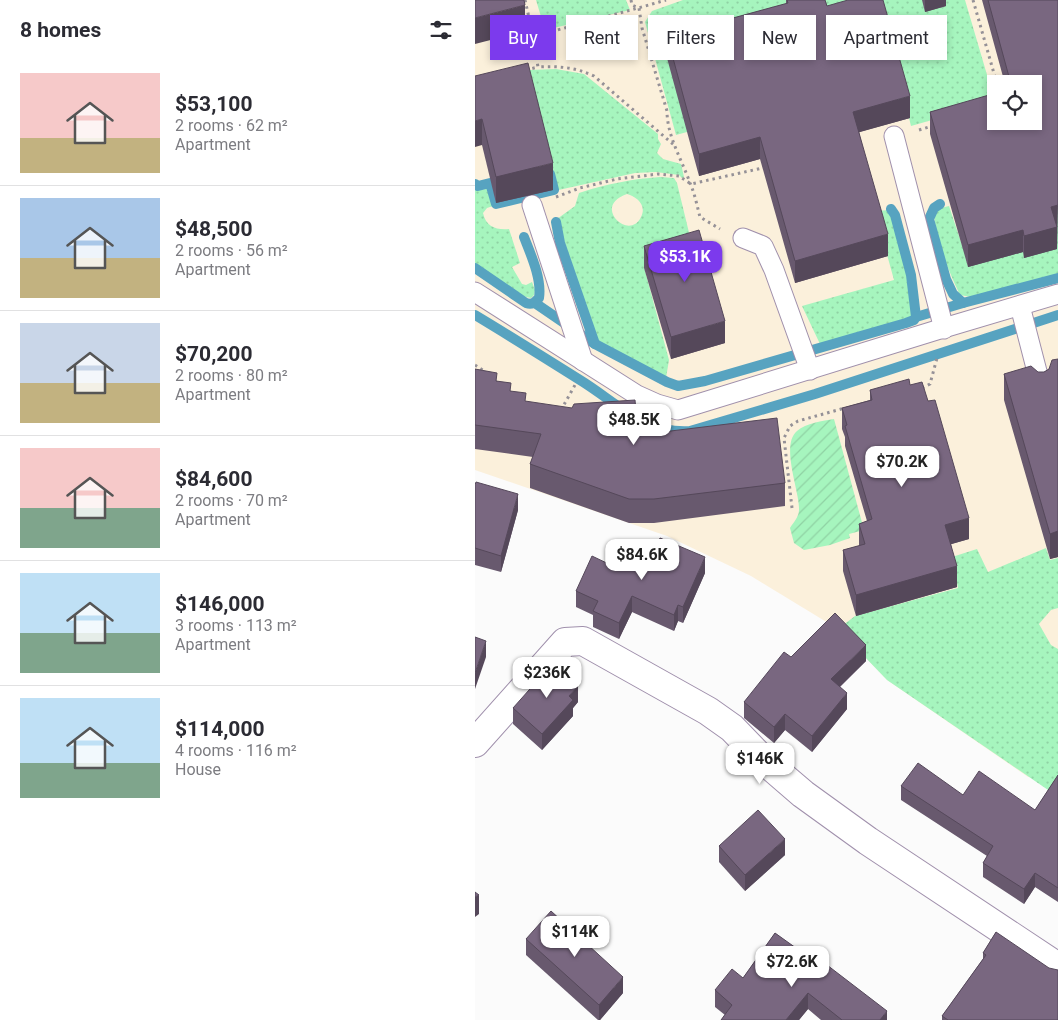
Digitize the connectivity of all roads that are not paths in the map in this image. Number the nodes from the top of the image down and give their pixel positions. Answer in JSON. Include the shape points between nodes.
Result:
{"nodes":[{"id":1,"x":894,"y":136,"type":"road end"},
{"id":2,"x":532,"y":206,"type":"road end"},
{"id":3,"x":743,"y":238,"type":"road end"},
{"id":4,"x":475,"y":292,"type":"edge"},
{"id":5,"x":1058,"y":294,"type":"edge"},
{"id":6,"x":1020,"y":306,"type":"junction"},
{"id":7,"x":940,"y":329,"type":"junction"},
{"id":8,"x":583,"y":361,"type":"junction"},
{"id":9,"x":810,"y":370,"type":"junction"},
{"id":10,"x":1041,"y":386,"type":"edge"},
{"id":11,"x":475,"y":743,"type":"edge"},
{"id":12,"x":1058,"y":967,"type":"edge"}],
"edges":[{"from":1,"to":7,"type":"lane"},
{"from":2,"to":8,"type":"lane"},
{"from":3,"to":9,"type":"lane","via":[[763,246]]},
{"from":4,"to":8,"type":"lane"},
{"from":5,"to":6,"type":"lane"},
{"from":6,"to":7,"type":"lane"},
{"from":6,"to":10,"type":"lane"},
{"from":7,"to":9,"type":"lane"},
{"from":8,"to":9,"type":"lane","via":[[637,395],[678,410]]},
{"from":11,"to":12,"type":"street","via":[[565,642],[583,641],[708,711],[732,728],[803,794]]}]}
